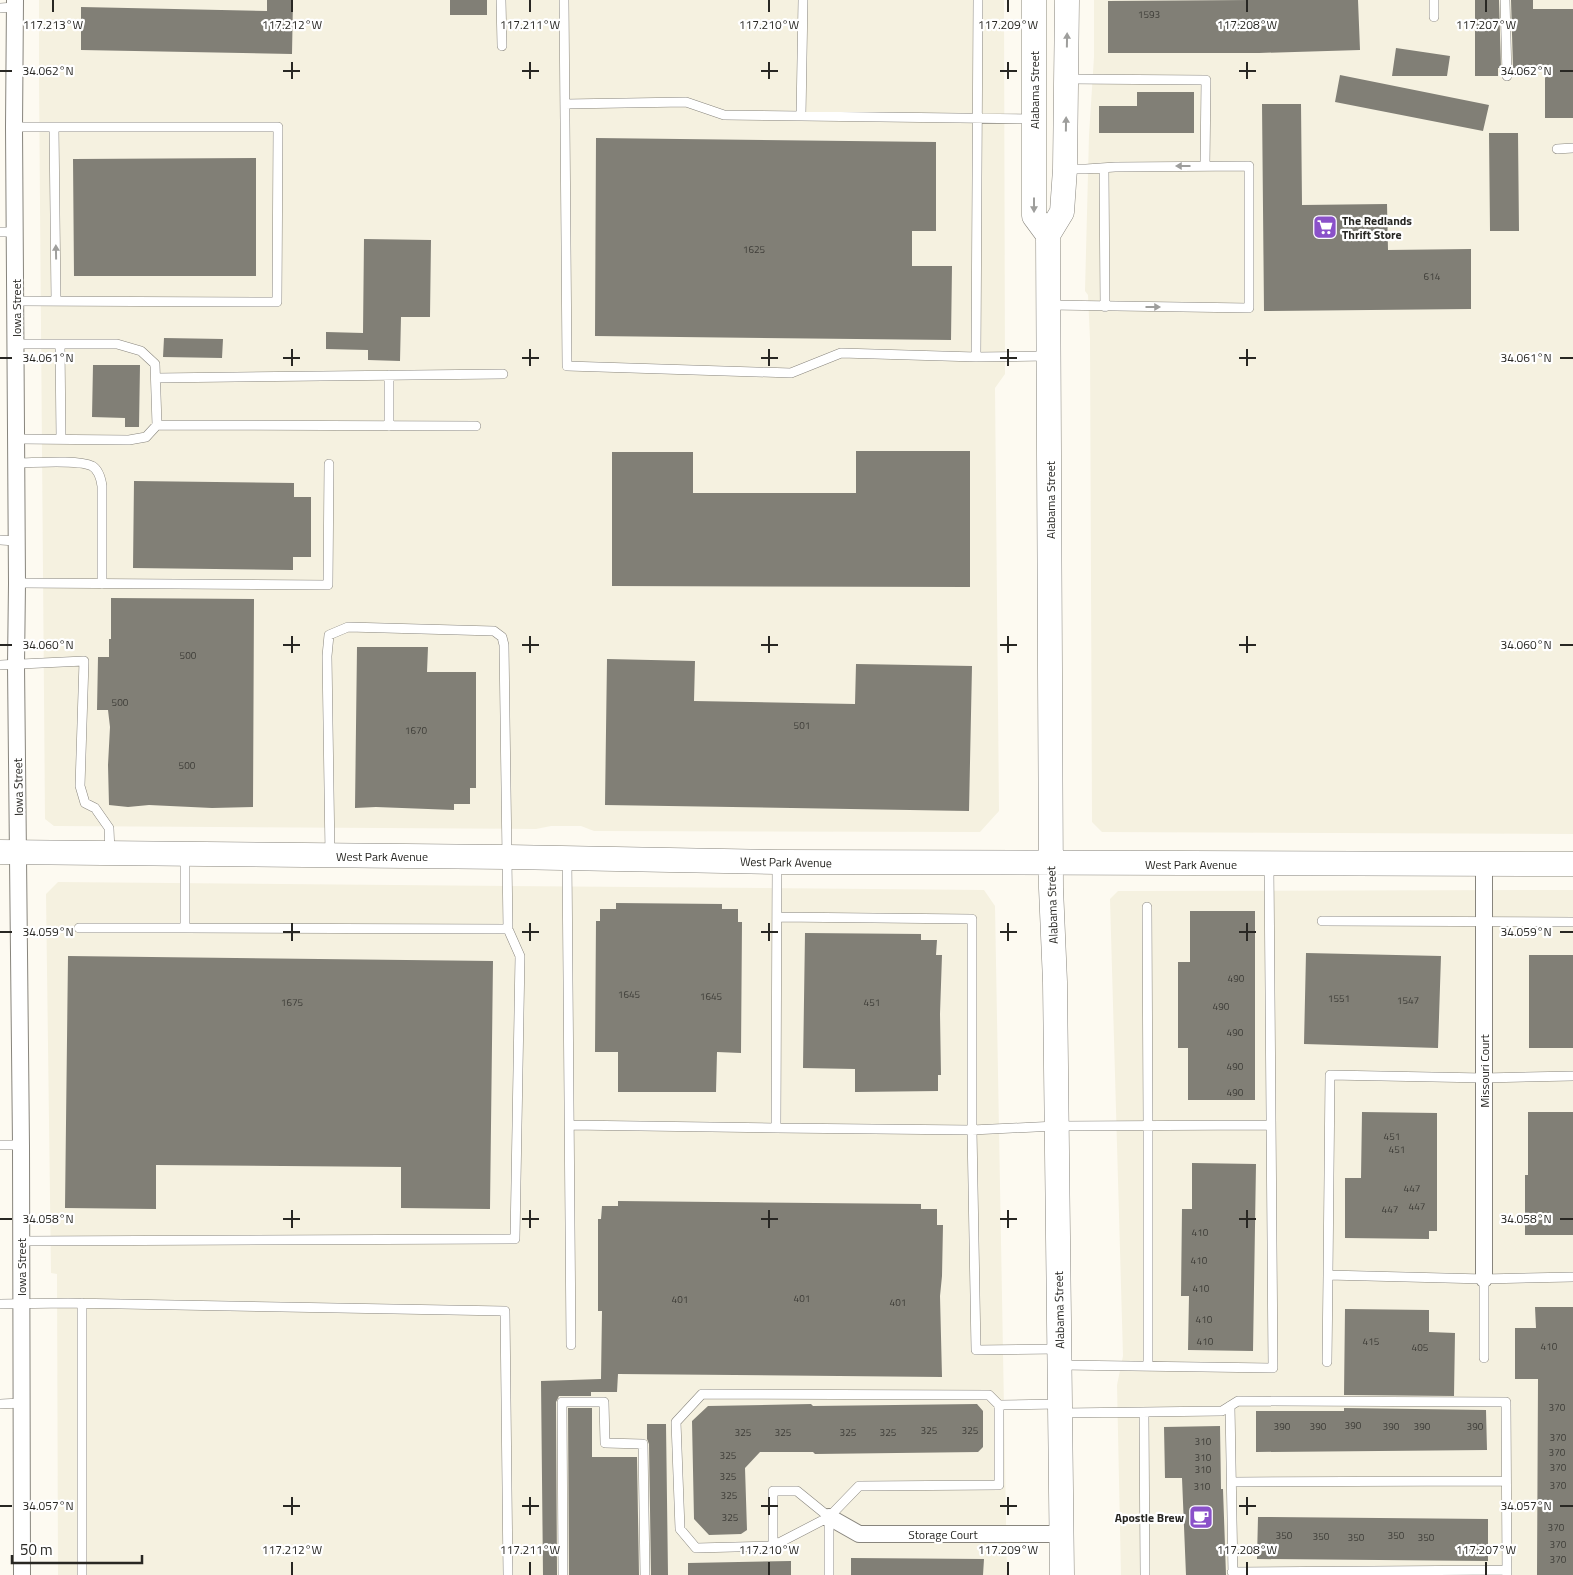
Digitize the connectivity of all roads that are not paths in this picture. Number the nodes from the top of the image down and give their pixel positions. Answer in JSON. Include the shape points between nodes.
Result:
{"nodes":[{"id":1,"x":501,"y":0,"type":"edge"},
{"id":2,"x":564,"y":0,"type":"edge"},
{"id":3,"x":803,"y":0,"type":"edge"},
{"id":4,"x":978,"y":0,"type":"edge"},
{"id":5,"x":1034,"y":0,"type":"edge"},
{"id":6,"x":1067,"y":0,"type":"edge"},
{"id":7,"x":1434,"y":0,"type":"edge"},
{"id":8,"x":1505,"y":0,"type":"edge"},
{"id":9,"x":10,"y":5,"type":"edge"},
{"id":10,"x":1434,"y":17,"type":"dead end"},
{"id":11,"x":502,"y":46,"type":"dead end"},
{"id":12,"x":1506,"y":76,"type":"dead end"},
{"id":13,"x":1066,"y":80,"type":"junction"},
{"id":14,"x":565,"y":104,"type":"junction"},
{"id":15,"x":801,"y":116,"type":"junction"},
{"id":16,"x":977,"y":119,"type":"junction"},
{"id":17,"x":1034,"y":119,"type":"junction"},
{"id":18,"x":14,"y":127,"type":"junction"},
{"id":19,"x":54,"y":127,"type":"junction"},
{"id":20,"x":1573,"y":148,"type":"edge"},
{"id":21,"x":1557,"y":149,"type":"dead end"},
{"id":22,"x":1205,"y":166,"type":"junction"},
{"id":23,"x":1104,"y":168,"type":"junction"},
{"id":24,"x":1065,"y":169,"type":"junction"},
{"id":25,"x":8,"y":232,"type":"edge"},
{"id":26,"x":1048,"y":235,"type":"junction"},
{"id":27,"x":16,"y":301,"type":"junction"},
{"id":28,"x":56,"y":301,"type":"junction"},
{"id":29,"x":1050,"y":305,"type":"junction"},
{"id":30,"x":1105,"y":307,"type":"junction"},
{"id":31,"x":16,"y":344,"type":"junction"},
{"id":32,"x":60,"y":344,"type":"junction"},
{"id":33,"x":976,"y":356,"type":"junction"},
{"id":34,"x":1050,"y":356,"type":"junction"},
{"id":35,"x":503,"y":374,"type":"dead end"},
{"id":36,"x":389,"y":376,"type":"junction"},
{"id":37,"x":156,"y":378,"type":"junction"},
{"id":38,"x":157,"y":424,"type":"junction"},
{"id":39,"x":389,"y":426,"type":"junction"},
{"id":40,"x":476,"y":426,"type":"dead end"},
{"id":41,"x":17,"y":439,"type":"junction"},
{"id":42,"x":61,"y":439,"type":"junction"},
{"id":43,"x":17,"y":463,"type":"junction"},
{"id":44,"x":329,"y":464,"type":"dead end"},
{"id":45,"x":8,"y":540,"type":"edge"},
{"id":46,"x":17,"y":583,"type":"junction"},
{"id":47,"x":102,"y":584,"type":"junction"},
{"id":48,"x":8,"y":665,"type":"edge"},
{"id":49,"x":9,"y":852,"type":"edge"},
{"id":50,"x":110,"y":853,"type":"junction"},
{"id":51,"x":185,"y":855,"type":"junction"},
{"id":52,"x":330,"y":855,"type":"junction"},
{"id":53,"x":507,"y":857,"type":"junction"},
{"id":54,"x":567,"y":858,"type":"junction"},
{"id":55,"x":777,"y":862,"type":"junction"},
{"id":56,"x":1051,"y":863,"type":"junction"},
{"id":57,"x":1269,"y":864,"type":"junction"},
{"id":58,"x":1484,"y":864,"type":"junction"},
{"id":59,"x":1573,"y":864,"type":"edge"},
{"id":60,"x":1147,"y":907,"type":"dead end"},
{"id":61,"x":777,"y":917,"type":"junction"},
{"id":62,"x":1322,"y":922,"type":"dead end"},
{"id":63,"x":1573,"y":922,"type":"edge"},
{"id":64,"x":1484,"y":923,"type":"junction"},
{"id":65,"x":79,"y":928,"type":"dead end"},
{"id":66,"x":184,"y":928,"type":"junction"},
{"id":67,"x":508,"y":929,"type":"junction"},
{"id":68,"x":1573,"y":1076,"type":"edge"},
{"id":69,"x":1484,"y":1078,"type":"junction"},
{"id":70,"x":570,"y":1125,"type":"junction"},
{"id":71,"x":1271,"y":1125,"type":"junction"},
{"id":72,"x":1056,"y":1126,"type":"junction"},
{"id":73,"x":1148,"y":1126,"type":"junction"},
{"id":74,"x":776,"y":1128,"type":"junction"},
{"id":75,"x":972,"y":1130,"type":"junction"},
{"id":76,"x":0,"y":1145,"type":"edge"},
{"id":77,"x":21,"y":1145,"type":"junction"},
{"id":78,"x":22,"y":1241,"type":"junction"},
{"id":79,"x":1328,"y":1275,"type":"junction"},
{"id":80,"x":1573,"y":1277,"type":"edge"},
{"id":81,"x":1484,"y":1279,"type":"junction"},
{"id":82,"x":82,"y":1303,"type":"junction"},
{"id":83,"x":0,"y":1304,"type":"edge"},
{"id":84,"x":21,"y":1304,"type":"junction"},
{"id":85,"x":571,"y":1345,"type":"dead end"},
{"id":86,"x":1059,"y":1357,"type":"junction"},
{"id":87,"x":1484,"y":1358,"type":"dead end"},
{"id":88,"x":1327,"y":1362,"type":"dead end"},
{"id":89,"x":1148,"y":1366,"type":"junction"},
{"id":90,"x":0,"y":1404,"type":"edge"},
{"id":91,"x":22,"y":1404,"type":"junction"},
{"id":92,"x":999,"y":1405,"type":"junction"},
{"id":93,"x":1230,"y":1406,"type":"junction"},
{"id":94,"x":1060,"y":1408,"type":"junction"},
{"id":95,"x":1144,"y":1412,"type":"junction"},
{"id":96,"x":1506,"y":1481,"type":"junction"},
{"id":97,"x":1232,"y":1482,"type":"junction"},
{"id":98,"x":829,"y":1517,"type":"junction"},
{"id":99,"x":1062,"y":1534,"type":"junction"},
{"id":100,"x":773,"y":1546,"type":"junction"},
{"id":101,"x":1507,"y":1572,"type":"edge"},
{"id":102,"x":1232,"y":1574,"type":"edge"},
{"id":103,"x":22,"y":1575,"type":"edge"},
{"id":104,"x":82,"y":1575,"type":"edge"},
{"id":105,"x":508,"y":1575,"type":"edge"},
{"id":106,"x":563,"y":1575,"type":"edge"},
{"id":107,"x":645,"y":1575,"type":"edge"},
{"id":108,"x":830,"y":1575,"type":"edge"},
{"id":109,"x":1062,"y":1575,"type":"edge"},
{"id":110,"x":1145,"y":1575,"type":"edge"}],
"edges":[{"from":1,"to":11,"type":"lane"},
{"from":2,"to":14,"type":"lane"},
{"from":3,"to":15,"type":"lane"},
{"from":4,"to":16,"type":"lane"},
{"from":5,"to":17,"type":"main road","name":"Alabama Street"},
{"from":13,"to":6,"type":"main road","one_way":true},
{"from":7,"to":10,"type":"lane"},
{"from":8,"to":12,"type":"lane"},
{"from":9,"to":18,"type":"street","name":"Iowa Street"},
{"from":13,"to":22,"type":"lane","via":[[1206,80]]},
{"from":24,"to":13,"type":"main road","one_way":true},
{"from":14,"to":15,"type":"lane","via":[[686,102],[724,114]]},
{"from":14,"to":33,"type":"lane","via":[[567,366],[791,373],[841,353]]},
{"from":15,"to":16,"type":"lane"},
{"from":16,"to":17,"type":"lane"},
{"from":16,"to":33,"type":"lane"},
{"from":17,"to":26,"type":"main road","name":"Alabama Street","one_way":true,"via":[[1034,216]]},
{"from":18,"to":19,"type":"lane"},
{"from":18,"to":25,"type":"street","name":"Iowa Street"},
{"from":28,"to":19,"type":"lane","one_way":true},
{"from":19,"to":28,"type":"lane","via":[[278,128],[277,302]]},
{"from":20,"to":21,"type":"lane"},
{"from":22,"to":23,"type":"lane","one_way":true},
{"from":30,"to":22,"type":"lane","one_way":true,"via":[[1249,308],[1249,166]]},
{"from":23,"to":24,"type":"lane"},
{"from":23,"to":30,"type":"lane"},
{"from":24,"to":26,"type":"main road","via":[[1062,212]]},
{"from":25,"to":27,"type":"street","name":"Iowa Street"},
{"from":26,"to":29,"type":"main road","name":"Alabama Street"},
{"from":27,"to":28,"type":"lane"},
{"from":27,"to":31,"type":"street","name":"Iowa Street"},
{"from":29,"to":30,"type":"lane"},
{"from":29,"to":34,"type":"main road","name":"Alabama Street"},
{"from":31,"to":32,"type":"lane"},
{"from":31,"to":41,"type":"street","name":"Iowa Street"},
{"from":32,"to":37,"type":"lane","via":[[117,344],[141,351],[155,364]]},
{"from":32,"to":42,"type":"lane"},
{"from":33,"to":34,"type":"lane"},
{"from":34,"to":56,"type":"main road","name":"Alabama Street"},
{"from":35,"to":36,"type":"lane"},
{"from":36,"to":37,"type":"lane"},
{"from":36,"to":39,"type":"lane"},
{"from":37,"to":38,"type":"lane"},
{"from":38,"to":39,"type":"lane"},
{"from":38,"to":42,"type":"lane","via":[[146,438]]},
{"from":39,"to":40,"type":"lane"},
{"from":41,"to":42,"type":"lane"},
{"from":41,"to":43,"type":"street","name":"Iowa Street"},
{"from":43,"to":45,"type":"street","name":"Iowa Street"},
{"from":43,"to":47,"type":"lane","via":[[82,462],[94,467],[101,477],[102,486]]},
{"from":44,"to":47,"type":"lane","via":[[328,585]]},
{"from":45,"to":46,"type":"street","name":"Iowa Street"},
{"from":46,"to":47,"type":"lane"},
{"from":46,"to":48,"type":"street","name":"Iowa Street"},
{"from":48,"to":49,"type":"street","name":"Iowa Street"},
{"from":48,"to":50,"type":"lane","via":[[84,661],[80,786],[85,803],[95,808],[108,828]]},
{"from":49,"to":50,"type":"main road","name":"West Park Avenue"},
{"from":49,"to":77,"type":"street","name":"Iowa Street"},
{"from":50,"to":51,"type":"main road","name":"West Park Avenue"},
{"from":51,"to":52,"type":"main road","name":"West Park Avenue"},
{"from":51,"to":66,"type":"lane"},
{"from":52,"to":53,"type":"main road","name":"West Park Avenue"},
{"from":52,"to":53,"type":"lane","via":[[327,656],[329,635],[348,627],[494,631],[502,637]]},
{"from":53,"to":54,"type":"main road","name":"West Park Avenue"},
{"from":53,"to":67,"type":"lane"},
{"from":54,"to":55,"type":"main road","name":"West Park Avenue"},
{"from":54,"to":70,"type":"lane"},
{"from":55,"to":56,"type":"main road","name":"West Park Avenue"},
{"from":55,"to":61,"type":"lane"},
{"from":56,"to":57,"type":"main road","name":"West Park Avenue"},
{"from":56,"to":72,"type":"main road","name":"Alabama Street"},
{"from":57,"to":58,"type":"main road","name":"West Park Avenue"},
{"from":57,"to":71,"type":"lane"},
{"from":58,"to":59,"type":"main road","name":"West Park Avenue"},
{"from":58,"to":64,"type":"street","name":"Missouri Court"},
{"from":60,"to":73,"type":"lane"},
{"from":61,"to":74,"type":"lane"},
{"from":61,"to":75,"type":"lane","via":[[972,919]]},
{"from":62,"to":64,"type":"lane"},
{"from":63,"to":64,"type":"lane"},
{"from":64,"to":69,"type":"street","name":"Missouri Court"},
{"from":65,"to":66,"type":"lane"},
{"from":66,"to":67,"type":"lane"},
{"from":67,"to":78,"type":"lane","via":[[520,956],[515,1239]]},
{"from":68,"to":69,"type":"lane"},
{"from":69,"to":79,"type":"lane","via":[[1330,1075]]},
{"from":69,"to":81,"type":"street","name":"Missouri Court"},
{"from":70,"to":74,"type":"lane"},
{"from":70,"to":85,"type":"lane"},
{"from":71,"to":73,"type":"lane"},
{"from":71,"to":89,"type":"lane","via":[[1273,1368]]},
{"from":72,"to":73,"type":"lane"},
{"from":72,"to":75,"type":"lane"},
{"from":72,"to":86,"type":"main road","name":"Alabama Street"},
{"from":73,"to":89,"type":"lane"},
{"from":74,"to":75,"type":"lane"},
{"from":75,"to":86,"type":"lane","via":[[976,1350]]},
{"from":76,"to":77,"type":"lane"},
{"from":77,"to":78,"type":"street","name":"Iowa Street"},
{"from":78,"to":84,"type":"street","name":"Iowa Street"},
{"from":79,"to":81,"type":"lane"},
{"from":79,"to":88,"type":"lane"},
{"from":80,"to":81,"type":"lane"},
{"from":81,"to":87,"type":"lane"},
{"from":82,"to":84,"type":"lane"},
{"from":82,"to":104,"type":"lane"},
{"from":82,"to":105,"type":"lane","via":[[505,1311]]},
{"from":83,"to":84,"type":"lane"},
{"from":84,"to":91,"type":"street","name":"Iowa Street"},
{"from":86,"to":89,"type":"lane"},
{"from":86,"to":94,"type":"main road","name":"Alabama Street"},
{"from":90,"to":91,"type":"lane"},
{"from":91,"to":103,"type":"street","name":"Iowa Street"},
{"from":92,"to":94,"type":"lane"},
{"from":92,"to":98,"type":"lane","via":[[999,1485],[858,1486]]},
{"from":92,"to":100,"type":"lane","via":[[989,1395],[702,1394],[676,1422],[680,1529],[696,1548]]},
{"from":93,"to":95,"type":"lane","via":[[1222,1411]]},
{"from":93,"to":96,"type":"lane","via":[[1238,1401],[1506,1402]]},
{"from":93,"to":97,"type":"lane"},
{"from":94,"to":95,"type":"lane"},
{"from":94,"to":99,"type":"main road","name":"Alabama Street"},
{"from":95,"to":110,"type":"lane"},
{"from":96,"to":97,"type":"lane"},
{"from":96,"to":101,"type":"lane"},
{"from":97,"to":102,"type":"lane"},
{"from":98,"to":99,"type":"street","name":"Storage Court","via":[[859,1534]]},
{"from":98,"to":100,"type":"lane"},
{"from":98,"to":100,"type":"lane","via":[[797,1491],[773,1491]]},
{"from":98,"to":108,"type":"lane"},
{"from":99,"to":109,"type":"main road","name":"Alabama Street"},
{"from":101,"to":102,"type":"lane"},
{"from":106,"to":107,"type":"lane","via":[[562,1402],[604,1402],[605,1443],[643,1444]]}]}
